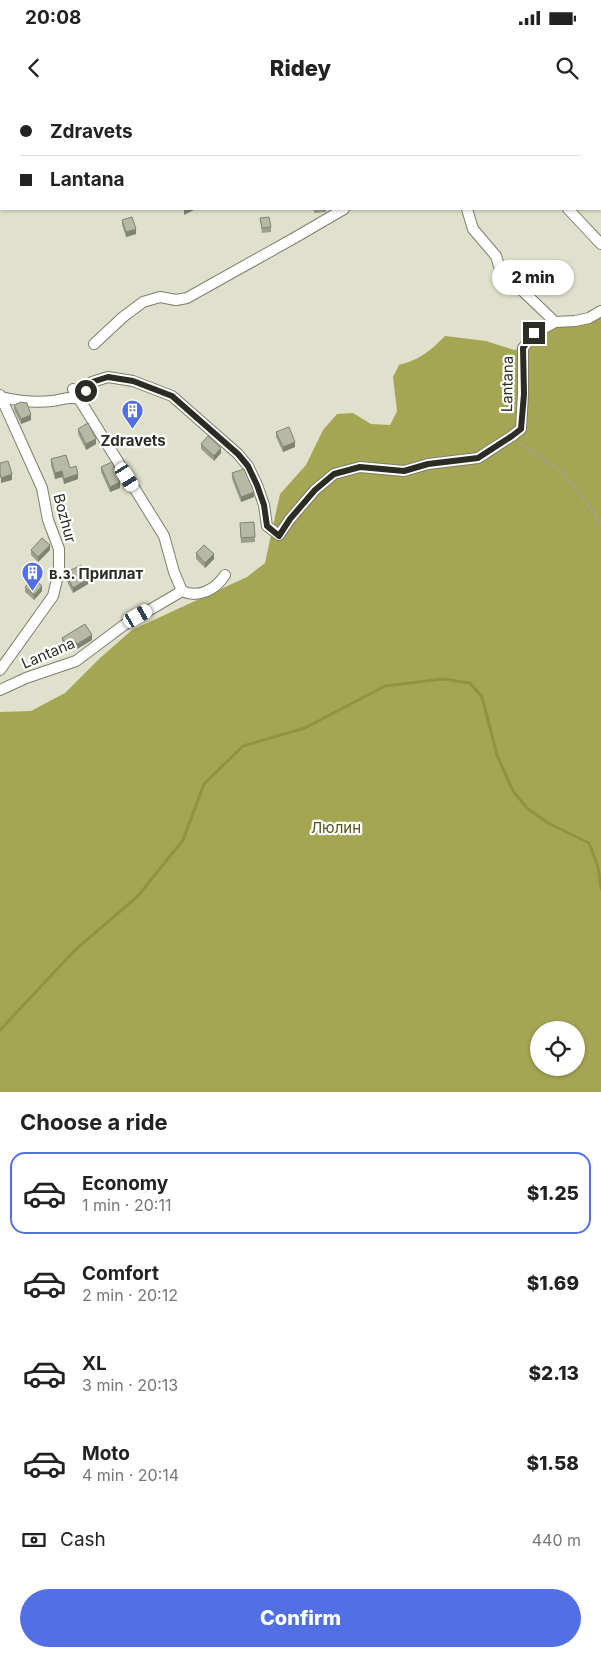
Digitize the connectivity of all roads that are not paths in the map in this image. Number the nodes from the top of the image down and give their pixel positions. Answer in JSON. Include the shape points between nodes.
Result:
{"nodes":[{"id":1,"x":342,"y":210,"type":"edge"},
{"id":2,"x":467,"y":210,"type":"edge"},
{"id":3,"x":569,"y":210,"type":"edge"},
{"id":4,"x":601,"y":244,"type":"edge"},
{"id":5,"x":601,"y":311,"type":"edge"},
{"id":6,"x":555,"y":322,"type":"junction"},
{"id":7,"x":94,"y":344,"type":"dead end"},
{"id":8,"x":72,"y":389,"type":"dead end"},
{"id":9,"x":0,"y":396,"type":"edge"},
{"id":10,"x":79,"y":399,"type":"junction"},
{"id":11,"x":521,"y":429,"type":"junction"},
{"id":12,"x":515,"y":441,"type":"road end"},
{"id":13,"x":225,"y":574,"type":"dead end"},
{"id":14,"x":182,"y":591,"type":"junction"},
{"id":15,"x":0,"y":670,"type":"edge"},
{"id":16,"x":0,"y":690,"type":"edge"}],
"edges":[{"from":1,"to":7,"type":"street","via":[[187,298],[160,297],[143,302]]},
{"from":2,"to":6,"type":"street","via":[[473,229],[496,256],[499,266]]},
{"from":3,"to":4,"type":"street"},
{"from":5,"to":6,"type":"street","via":[[582,320]]},
{"from":6,"to":11,"type":"street","name":"Lantana","via":[[534,333],[523,348]]},
{"from":8,"to":10,"type":"street"},
{"from":9,"to":10,"type":"street","via":[[26,402]]},
{"from":9,"to":15,"type":"street","name":"Bozhur","via":[[42,488],[48,520],[59,549],[59,571],[52,596]]},
{"from":10,"to":11,"type":"street","name":"Lantana","via":[[92,382],[108,377],[133,381],[172,396],[248,466],[262,498],[267,526],[279,536],[315,490],[334,474],[360,467],[404,471],[428,464],[478,458]]},
{"from":10,"to":14,"type":"street","via":[[164,536]]},
{"from":11,"to":12,"type":"street"},
{"from":13,"to":14,"type":"street","via":[[209,590],[189,594]]},
{"from":14,"to":16,"type":"street","name":"Lantana","via":[[124,625],[76,661]]}]}
